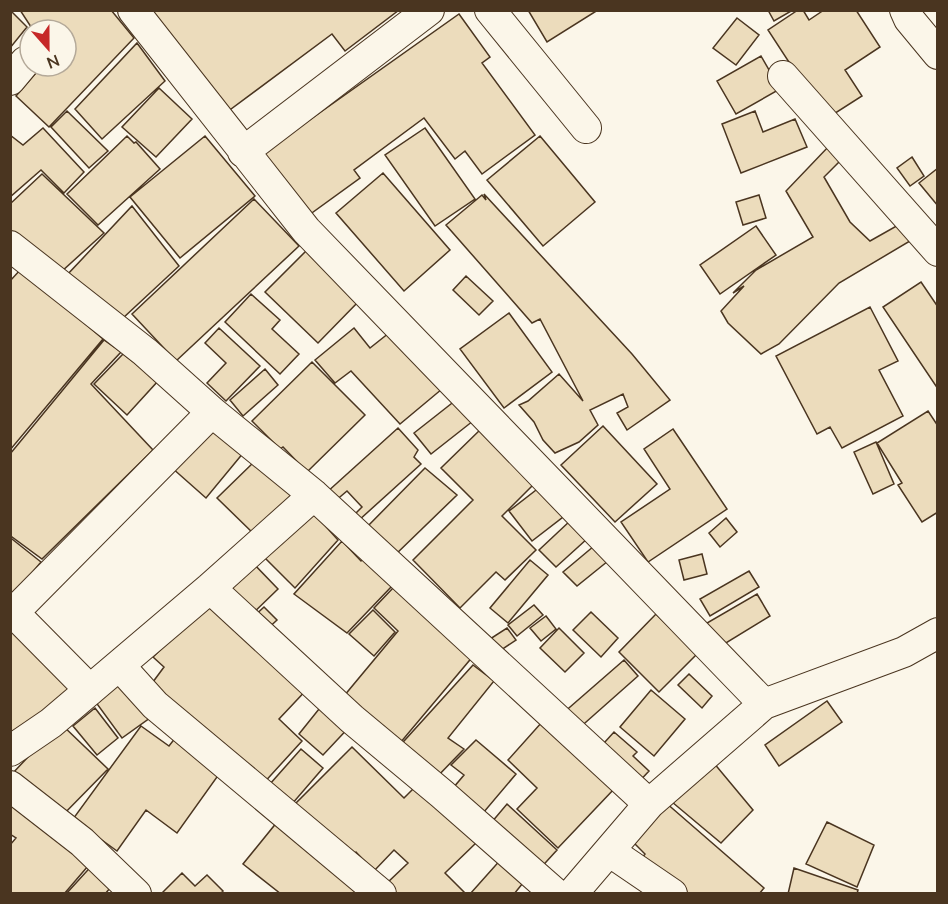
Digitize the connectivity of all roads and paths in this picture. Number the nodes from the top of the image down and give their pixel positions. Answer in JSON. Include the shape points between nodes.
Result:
{"nodes":[{"id":1,"x":133,"y":10,"type":"edge"},
{"id":2,"x":429,"y":10,"type":"edge"},
{"id":3,"x":490,"y":10,"type":"edge"},
{"id":4,"x":916,"y":13,"type":"edge"},
{"id":5,"x":938,"y":54,"type":"edge"},
{"id":6,"x":783,"y":76,"type":"dead end"},
{"id":7,"x":586,"y":128,"type":"dead end"},
{"id":8,"x":243,"y":152,"type":"junction"},
{"id":9,"x":11,"y":247,"type":"edge"},
{"id":10,"x":938,"y":251,"type":"edge"},
{"id":11,"x":212,"y":412,"type":"junction"},
{"id":12,"x":314,"y":495,"type":"junction"},
{"id":13,"x":210,"y":588,"type":"junction"},
{"id":14,"x":13,"y":610,"type":"edge"},
{"id":15,"x":938,"y":633,"type":"edge"},
{"id":16,"x":121,"y":664,"type":"junction"},
{"id":17,"x":90,"y":690,"type":"junction"},
{"id":18,"x":764,"y":704,"type":"junction"},
{"id":19,"x":10,"y":752,"type":"edge"},
{"id":20,"x":10,"y":786,"type":"edge"},
{"id":21,"x":649,"y":804,"type":"junction"},
{"id":22,"x":609,"y":851,"type":"junction"},
{"id":23,"x":136,"y":894,"type":"edge"},
{"id":24,"x":381,"y":894,"type":"edge"},
{"id":25,"x":556,"y":894,"type":"edge"},
{"id":26,"x":572,"y":894,"type":"edge"},
{"id":27,"x":672,"y":894,"type":"edge"}],
"edges":[{"from":1,"to":8,"type":"street"},
{"from":2,"to":8,"type":"street"},
{"from":3,"to":7,"type":"street"},
{"from":4,"to":5,"type":"street"},
{"from":6,"to":10,"type":"street"},
{"from":8,"to":18,"type":"street","via":[[306,230]]},
{"from":9,"to":11,"type":"street","via":[[145,352]]},
{"from":11,"to":12,"type":"street"},
{"from":11,"to":14,"type":"street"},
{"from":12,"to":13,"type":"street"},
{"from":12,"to":21,"type":"street"},
{"from":13,"to":16,"type":"street"},
{"from":13,"to":25,"type":"street","via":[[351,719]]},
{"from":14,"to":17,"type":"street"},
{"from":15,"to":18,"type":"street","via":[[904,652]]},
{"from":16,"to":17,"type":"street"},
{"from":16,"to":24,"type":"street","via":[[155,705]]},
{"from":17,"to":19,"type":"street"},
{"from":18,"to":21,"type":"street"},
{"from":20,"to":23,"type":"street","via":[[82,842]]},
{"from":21,"to":22,"type":"street"},
{"from":22,"to":26,"type":"street"},
{"from":22,"to":27,"type":"street"}]}
